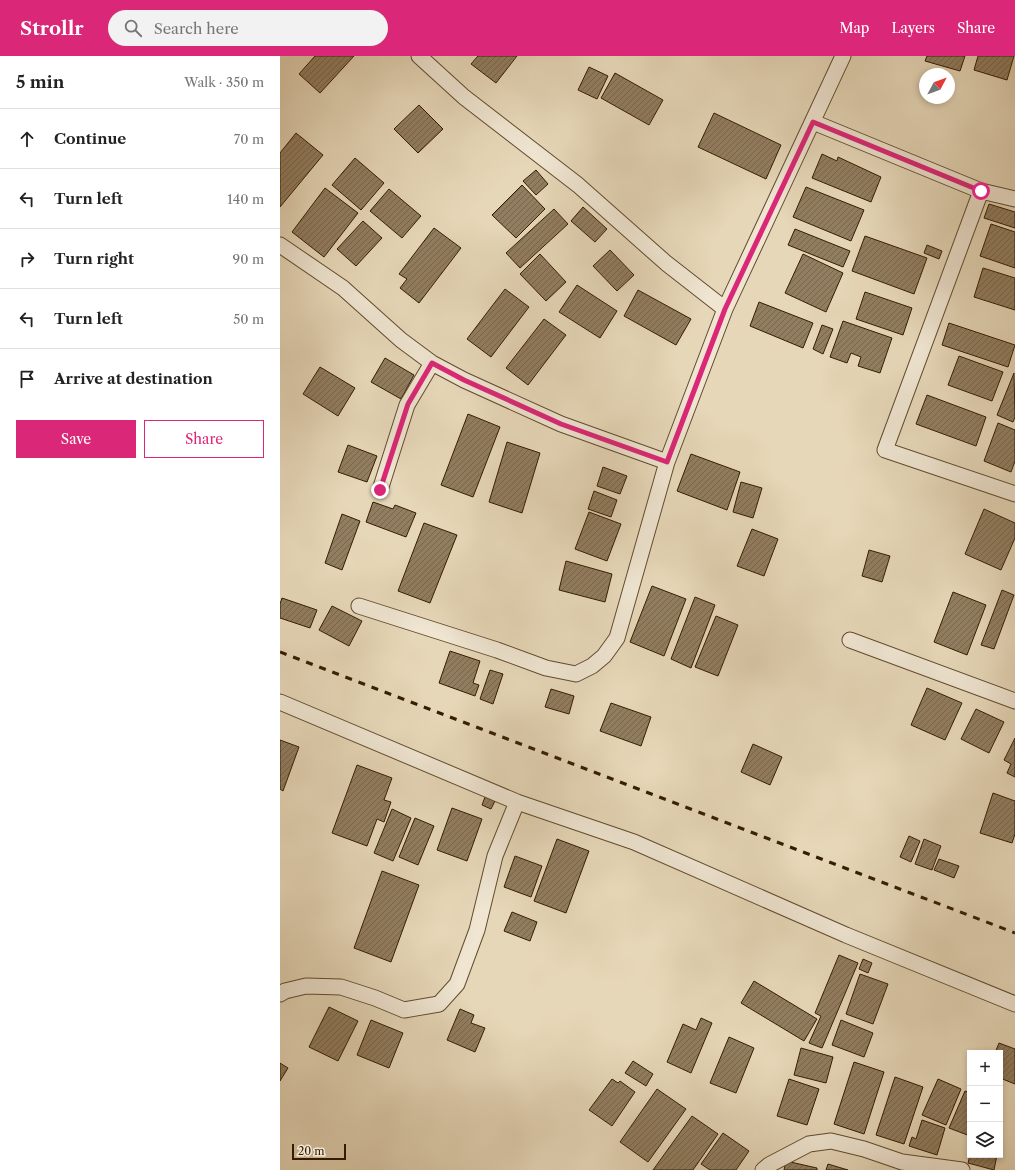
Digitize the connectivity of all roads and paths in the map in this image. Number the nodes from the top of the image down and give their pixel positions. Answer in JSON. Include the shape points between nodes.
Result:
{"nodes":[{"id":1,"x":419,"y":56,"type":"edge"},
{"id":2,"x":843,"y":56,"type":"edge"},
{"id":3,"x":813,"y":122,"type":"junction"},
{"id":4,"x":981,"y":191,"type":"junction"},
{"id":5,"x":1015,"y":199,"type":"edge"},
{"id":6,"x":280,"y":245,"type":"edge"},
{"id":7,"x":725,"y":309,"type":"junction"},
{"id":8,"x":432,"y":363,"type":"junction"},
{"id":9,"x":667,"y":462,"type":"junction"},
{"id":10,"x":380,"y":490,"type":"dead end"},
{"id":11,"x":1015,"y":494,"type":"edge"},
{"id":12,"x":359,"y":606,"type":"dead end"},
{"id":13,"x":850,"y":640,"type":"dead end"},
{"id":14,"x":1015,"y":701,"type":"edge"},
{"id":15,"x":280,"y":702,"type":"edge"},
{"id":16,"x":517,"y":802,"type":"junction"},
{"id":17,"x":280,"y":994,"type":"edge"},
{"id":18,"x":1015,"y":1004,"type":"edge"},
{"id":19,"x":763,"y":1170,"type":"edge"},
{"id":20,"x":962,"y":1170,"type":"edge"}],
"edges":[{"from":1,"to":7,"type":"street","via":[[464,98],[578,185],[666,263]]},
{"from":2,"to":3,"type":"street"},
{"from":3,"to":4,"type":"street"},
{"from":3,"to":7,"type":"street"},
{"from":4,"to":5,"type":"street"},
{"from":4,"to":11,"type":"street","via":[[885,450]]},
{"from":6,"to":8,"type":"street","via":[[344,288],[401,340]]},
{"from":7,"to":9,"type":"street"},
{"from":8,"to":9,"type":"street","via":[[561,424]]},
{"from":8,"to":10,"type":"street","via":[[408,404]]},
{"from":9,"to":12,"type":"street","via":[[617,638],[604,656],[576,674],[546,668]]},
{"from":13,"to":14,"type":"street"},
{"from":15,"to":16,"type":"street"},
{"from":16,"to":17,"type":"street","via":[[495,856],[477,930],[457,984],[439,1004],[404,1010],[341,987],[306,986]]},
{"from":16,"to":18,"type":"street","via":[[634,842],[846,935]]},
{"from":19,"to":20,"type":"street","via":[[809,1144],[831,1140],[902,1162]]}]}
